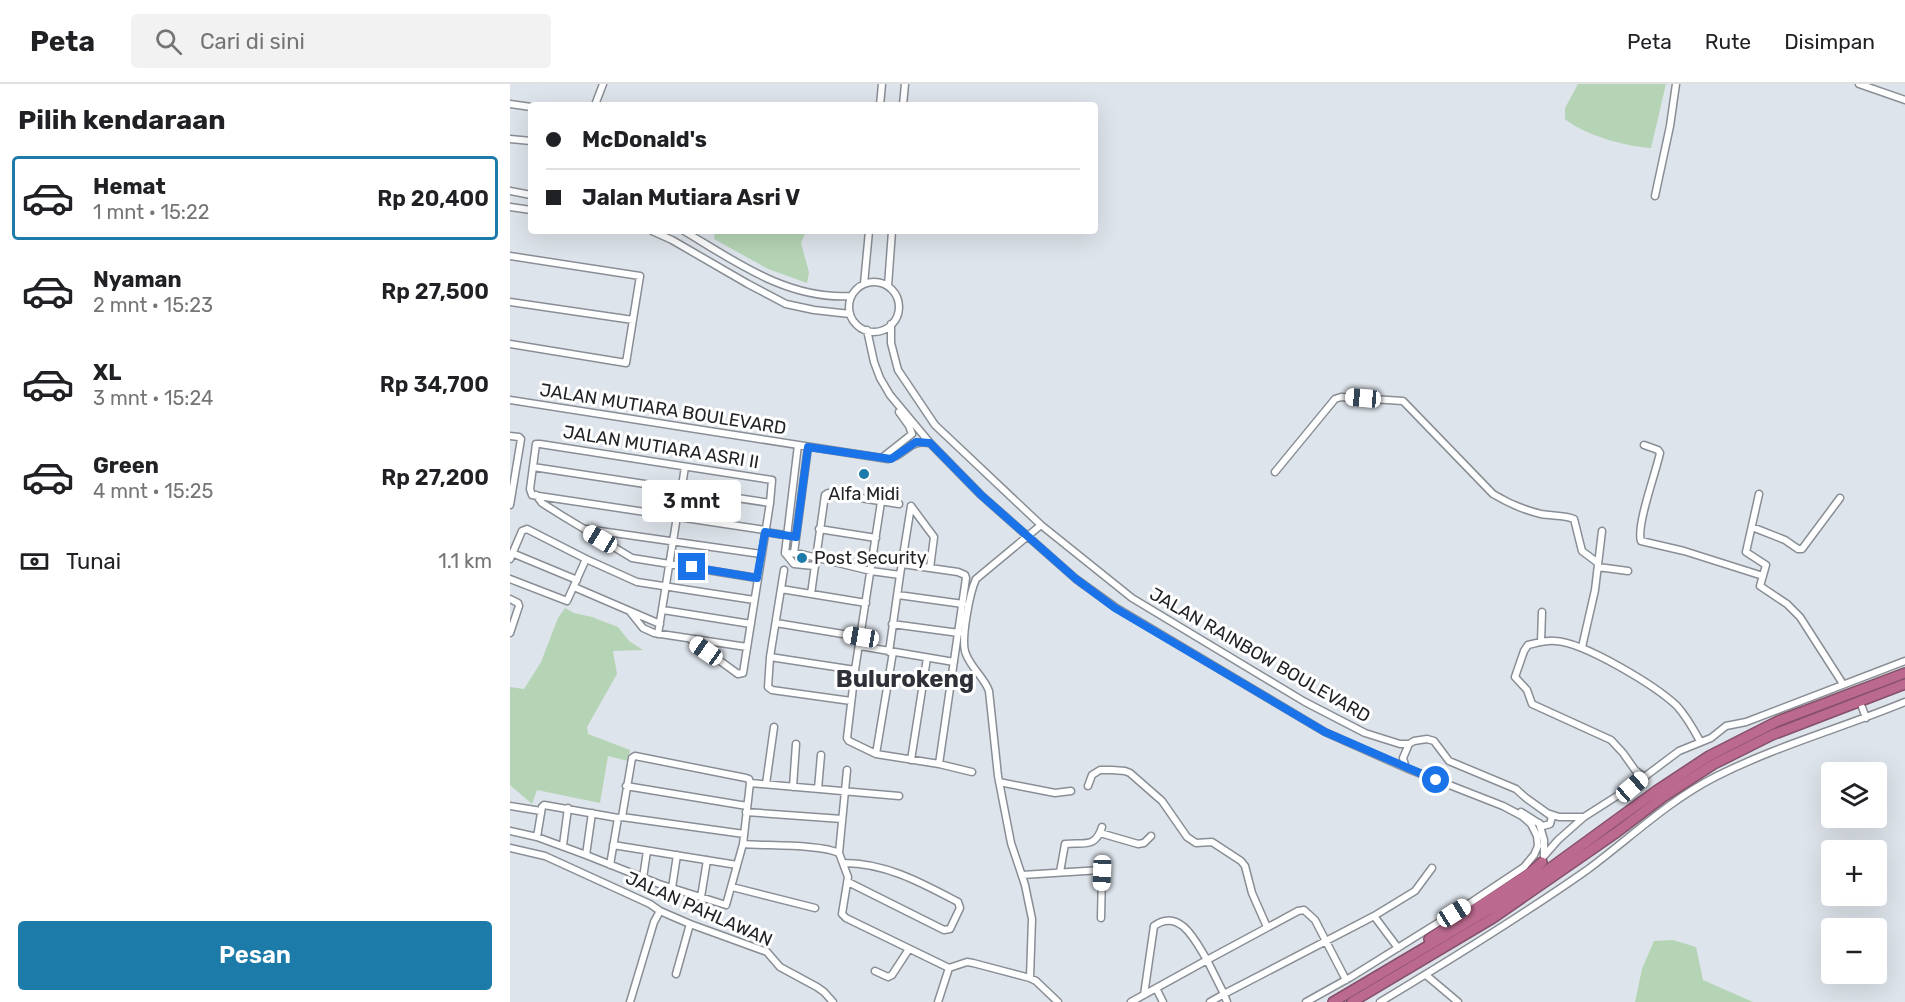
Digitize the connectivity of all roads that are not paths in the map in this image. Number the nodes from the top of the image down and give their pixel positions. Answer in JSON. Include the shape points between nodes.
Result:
{"nodes":[{"id":1,"x":603,"y":84,"type":"edge"},
{"id":2,"x":882,"y":84,"type":"edge"},
{"id":3,"x":904,"y":84,"type":"edge"},
{"id":4,"x":1676,"y":84,"type":"edge"},
{"id":5,"x":1859,"y":84,"type":"edge"},
{"id":6,"x":1905,"y":100,"type":"edge"},
{"id":7,"x":597,"y":102,"type":"edge"},
{"id":8,"x":880,"y":102,"type":"edge"},
{"id":9,"x":903,"y":102,"type":"edge"},
{"id":10,"x":510,"y":104,"type":"edge"},
{"id":11,"x":528,"y":107,"type":"edge"},
{"id":12,"x":510,"y":138,"type":"edge"},
{"id":13,"x":528,"y":141,"type":"edge"},
{"id":14,"x":510,"y":191,"type":"edge"},
{"id":15,"x":528,"y":194,"type":"edge"},
{"id":16,"x":1655,"y":196,"type":"dead end"},
{"id":17,"x":510,"y":207,"type":"edge"},
{"id":18,"x":528,"y":210,"type":"edge"},
{"id":19,"x":659,"y":234,"type":"edge"},
{"id":20,"x":689,"y":234,"type":"edge"},
{"id":21,"x":869,"y":234,"type":"edge"},
{"id":22,"x":892,"y":234,"type":"edge"},
{"id":23,"x":510,"y":256,"type":"edge"},
{"id":24,"x":864,"y":284,"type":"junction"},
{"id":25,"x":888,"y":286,"type":"junction"},
{"id":26,"x":851,"y":296,"type":"junction"},
{"id":27,"x":510,"y":302,"type":"edge"},
{"id":28,"x":850,"y":314,"type":"junction"},
{"id":29,"x":633,"y":320,"type":"junction"},
{"id":30,"x":891,"y":324,"type":"junction"},
{"id":31,"x":867,"y":330,"type":"junction"},
{"id":32,"x":510,"y":344,"type":"edge"},
{"id":33,"x":890,"y":396,"type":"junction"},
{"id":34,"x":510,"y":400,"type":"edge"},
{"id":35,"x":510,"y":436,"type":"edge"},
{"id":36,"x":930,"y":443,"type":"junction"},
{"id":37,"x":798,"y":445,"type":"junction"},
{"id":38,"x":1644,"y":445,"type":"dead end"},
{"id":39,"x":808,"y":447,"type":"junction"},
{"id":40,"x":883,"y":457,"type":"junction"},
{"id":41,"x":533,"y":467,"type":"junction"},
{"id":42,"x":685,"y":467,"type":"junction"},
{"id":43,"x":1275,"y":472,"type":"dead end"},
{"id":44,"x":794,"y":480,"type":"junction"},
{"id":45,"x":804,"y":480,"type":"junction"},
{"id":46,"x":682,"y":490,"type":"junction"},
{"id":47,"x":1759,"y":494,"type":"dead end"},
{"id":48,"x":536,"y":495,"type":"junction"},
{"id":49,"x":1840,"y":498,"type":"dead end"},
{"id":50,"x":881,"y":502,"type":"junction"},
{"id":51,"x":770,"y":503,"type":"junction"},
{"id":52,"x":791,"y":504,"type":"junction"},
{"id":53,"x":898,"y":504,"type":"dead end"},
{"id":54,"x":510,"y":505,"type":"edge"},
{"id":55,"x":800,"y":505,"type":"junction"},
{"id":56,"x":678,"y":516,"type":"junction"},
{"id":57,"x":1041,"y":525,"type":"junction"},
{"id":58,"x":1752,"y":527,"type":"junction"},
{"id":59,"x":581,"y":528,"type":"junction"},
{"id":60,"x":819,"y":529,"type":"junction"},
{"id":61,"x":765,"y":531,"type":"junction"},
{"id":62,"x":1602,"y":531,"type":"dead end"},
{"id":63,"x":788,"y":536,"type":"junction"},
{"id":64,"x":796,"y":537,"type":"junction"},
{"id":65,"x":1029,"y":537,"type":"junction"},
{"id":66,"x":876,"y":538,"type":"junction"},
{"id":67,"x":674,"y":542,"type":"junction"},
{"id":68,"x":786,"y":552,"type":"junction"},
{"id":69,"x":794,"y":553,"type":"junction"},
{"id":70,"x":761,"y":554,"type":"junction"},
{"id":71,"x":511,"y":556,"type":"edge"},
{"id":72,"x":816,"y":557,"type":"junction"},
{"id":73,"x":586,"y":559,"type":"junction"},
{"id":74,"x":670,"y":564,"type":"junction"},
{"id":75,"x":902,"y":564,"type":"junction"},
{"id":76,"x":1598,"y":565,"type":"junction"},
{"id":77,"x":814,"y":566,"type":"junction"},
{"id":78,"x":930,"y":568,"type":"junction"},
{"id":79,"x":784,"y":570,"type":"dead end"},
{"id":80,"x":871,"y":571,"type":"junction"},
{"id":81,"x":1628,"y":572,"type":"dead end"},
{"id":82,"x":900,"y":575,"type":"junction"},
{"id":83,"x":1763,"y":576,"type":"junction"},
{"id":84,"x":757,"y":578,"type":"junction"},
{"id":85,"x":510,"y":579,"type":"edge"},
{"id":86,"x":575,"y":584,"type":"junction"},
{"id":87,"x":666,"y":587,"type":"junction"},
{"id":88,"x":781,"y":589,"type":"junction"},
{"id":89,"x":811,"y":594,"type":"junction"},
{"id":90,"x":898,"y":595,"type":"junction"},
{"id":91,"x":510,"y":599,"type":"edge"},
{"id":92,"x":754,"y":600,"type":"junction"},
{"id":93,"x":866,"y":603,"type":"junction"},
{"id":94,"x":963,"y":604,"type":"junction"},
{"id":95,"x":663,"y":610,"type":"junction"},
{"id":96,"x":1542,"y":612,"type":"dead end"},
{"id":97,"x":631,"y":613,"type":"junction"},
{"id":98,"x":776,"y":623,"type":"junction"},
{"id":99,"x":660,"y":624,"type":"junction"},
{"id":100,"x":751,"y":624,"type":"junction"},
{"id":101,"x":892,"y":624,"type":"junction"},
{"id":102,"x":510,"y":633,"type":"edge"},
{"id":103,"x":959,"y":633,"type":"junction"},
{"id":104,"x":658,"y":634,"type":"junction"},
{"id":105,"x":861,"y":637,"type":"junction"},
{"id":106,"x":690,"y":639,"type":"junction"},
{"id":107,"x":1541,"y":642,"type":"junction"},
{"id":108,"x":860,"y":646,"type":"junction"},
{"id":109,"x":747,"y":647,"type":"junction"},
{"id":110,"x":1582,"y":647,"type":"junction"},
{"id":111,"x":891,"y":652,"type":"junction"},
{"id":112,"x":770,"y":657,"type":"junction"},
{"id":113,"x":927,"y":658,"type":"junction"},
{"id":114,"x":1905,"y":661,"type":"edge"},
{"id":115,"x":954,"y":666,"type":"junction"},
{"id":116,"x":855,"y":670,"type":"junction"},
{"id":117,"x":1905,"y":673,"type":"edge"},
{"id":118,"x":1843,"y":684,"type":"junction"},
{"id":119,"x":1905,"y":684,"type":"edge"},
{"id":120,"x":851,"y":701,"type":"junction"},
{"id":121,"x":1905,"y":702,"type":"edge"},
{"id":122,"x":1862,"y":707,"type":"dead end"},
{"id":123,"x":1866,"y":718,"type":"junction"},
{"id":124,"x":774,"y":727,"type":"dead end"},
{"id":125,"x":1700,"y":741,"type":"junction"},
{"id":126,"x":796,"y":744,"type":"dead end"},
{"id":127,"x":1409,"y":744,"type":"junction"},
{"id":128,"x":876,"y":754,"type":"junction"},
{"id":129,"x":821,"y":755,"type":"dead end"},
{"id":130,"x":911,"y":760,"type":"junction"},
{"id":131,"x":939,"y":764,"type":"junction"},
{"id":132,"x":1406,"y":768,"type":"junction"},
{"id":133,"x":847,"y":770,"type":"dead end"},
{"id":134,"x":972,"y":772,"type":"dead end"},
{"id":135,"x":1644,"y":777,"type":"junction"},
{"id":136,"x":999,"y":782,"type":"junction"},
{"id":137,"x":750,"y":783,"type":"junction"},
{"id":138,"x":766,"y":784,"type":"junction"},
{"id":139,"x":626,"y":786,"type":"junction"},
{"id":140,"x":1088,"y":786,"type":"dead end"},
{"id":141,"x":793,"y":787,"type":"junction"},
{"id":142,"x":818,"y":789,"type":"junction"},
{"id":143,"x":845,"y":791,"type":"junction"},
{"id":144,"x":1071,"y":791,"type":"dead end"},
{"id":145,"x":899,"y":795,"type":"dead end"},
{"id":146,"x":510,"y":806,"type":"edge"},
{"id":147,"x":1503,"y":806,"type":"junction"},
{"id":148,"x":568,"y":808,"type":"junction"},
{"id":149,"x":746,"y":809,"type":"junction"},
{"id":150,"x":541,"y":811,"type":"junction"},
{"id":151,"x":592,"y":813,"type":"junction"},
{"id":152,"x":1547,"y":813,"type":"junction"},
{"id":153,"x":620,"y":818,"type":"junction"},
{"id":154,"x":1584,"y":818,"type":"junction"},
{"id":155,"x":842,"y":819,"type":"junction"},
{"id":156,"x":1539,"y":823,"type":"junction"},
{"id":157,"x":510,"y":831,"type":"edge"},
{"id":158,"x":744,"y":834,"type":"junction"},
{"id":159,"x":1151,"y":836,"type":"dead end"},
{"id":160,"x":537,"y":837,"type":"junction"},
{"id":161,"x":743,"y":844,"type":"junction"},
{"id":162,"x":563,"y":845,"type":"junction"},
{"id":163,"x":613,"y":845,"type":"junction"},
{"id":164,"x":510,"y":848,"type":"edge"},
{"id":165,"x":647,"y":851,"type":"junction"},
{"id":166,"x":839,"y":853,"type":"junction"},
{"id":167,"x":586,"y":855,"type":"junction"},
{"id":168,"x":677,"y":855,"type":"junction"},
{"id":169,"x":1543,"y":859,"type":"junction"},
{"id":170,"x":707,"y":860,"type":"junction"},
{"id":171,"x":844,"y":863,"type":"junction"},
{"id":172,"x":610,"y":865,"type":"junction"},
{"id":173,"x":737,"y":865,"type":"junction"},
{"id":174,"x":1432,"y":868,"type":"dead end"},
{"id":175,"x":1060,"y":872,"type":"junction"},
{"id":176,"x":1022,"y":874,"type":"junction"},
{"id":177,"x":643,"y":878,"type":"junction"},
{"id":178,"x":848,"y":882,"type":"junction"},
{"id":179,"x":732,"y":887,"type":"junction"},
{"id":180,"x":672,"y":888,"type":"junction"},
{"id":181,"x":701,"y":897,"type":"junction"},
{"id":182,"x":815,"y":908,"type":"dead end"},
{"id":183,"x":660,"y":911,"type":"junction"},
{"id":184,"x":1374,"y":916,"type":"junction"},
{"id":185,"x":1101,"y":918,"type":"dead end"},
{"id":186,"x":690,"y":924,"type":"junction"},
{"id":187,"x":1267,"y":927,"type":"junction"},
{"id":188,"x":1326,"y":941,"type":"junction"},
{"id":189,"x":1398,"y":948,"type":"junction"},
{"id":190,"x":909,"y":949,"type":"junction"},
{"id":191,"x":1207,"y":960,"type":"junction"},
{"id":192,"x":950,"y":968,"type":"junction"},
{"id":193,"x":875,"y":971,"type":"dead end"},
{"id":194,"x":676,"y":974,"type":"dead end"},
{"id":195,"x":1426,"y":975,"type":"junction"},
{"id":196,"x":1030,"y":978,"type":"junction"},
{"id":197,"x":1346,"y":980,"type":"junction"},
{"id":198,"x":1156,"y":988,"type":"junction"},
{"id":199,"x":1224,"y":994,"type":"junction"},
{"id":200,"x":1144,"y":995,"type":"junction"},
{"id":201,"x":1351,"y":997,"type":"edge"},
{"id":202,"x":630,"y":1002,"type":"edge"},
{"id":203,"x":833,"y":1002,"type":"edge"},
{"id":204,"x":938,"y":1002,"type":"edge"},
{"id":205,"x":1058,"y":1002,"type":"edge"},
{"id":206,"x":1131,"y":1002,"type":"edge"},
{"id":207,"x":1163,"y":1002,"type":"edge"},
{"id":208,"x":1210,"y":1002,"type":"edge"},
{"id":209,"x":1227,"y":1002,"type":"edge"},
{"id":210,"x":1306,"y":1002,"type":"edge"},
{"id":211,"x":1333,"y":1002,"type":"edge"},
{"id":212,"x":1380,"y":1002,"type":"edge"},
{"id":213,"x":1458,"y":1002,"type":"edge"}],
"edges":[{"from":1,"to":7,"type":"street"},
{"from":2,"to":8,"type":"street"},
{"from":3,"to":9,"type":"street"},
{"from":4,"to":16,"type":"street"},
{"from":5,"to":6,"type":"street"},
{"from":10,"to":11,"type":"street"},
{"from":12,"to":13,"type":"street"},
{"from":14,"to":15,"type":"street"},
{"from":17,"to":18,"type":"street"},
{"from":19,"to":28,"type":"street","via":[[786,304]]},
{"from":20,"to":26,"type":"street","via":[[755,274],[792,289]]},
{"from":21,"to":24,"type":"street"},
{"from":22,"to":25,"type":"street"},
{"from":23,"to":29,"type":"street","via":[[640,276]]},
{"from":24,"to":25,"type":"street"},
{"from":24,"to":26,"type":"street"},
{"from":25,"to":30,"type":"street","via":[[898,301]]},
{"from":26,"to":28,"type":"street"},
{"from":27,"to":29,"type":"street"},
{"from":28,"to":31,"type":"street","via":[[856,324]]},
{"from":29,"to":32,"type":"street","via":[[626,363]]},
{"from":30,"to":31,"type":"street","via":[[880,330]]},
{"from":30,"to":57,"type":"street","via":[[898,370],[929,418]]},
{"from":31,"to":33,"type":"street","name":"JALAN RAINBOW BOULEVARD","via":[[874,362]]},
{"from":33,"to":36,"type":"street","name":"JALAN RAINBOW BOULEVARD"},
{"from":33,"to":40,"type":"street","via":[[912,434]]},
{"from":34,"to":37,"type":"street","name":"JALAN MUTIARA BOULEVARD"},
{"from":35,"to":54,"type":"street","via":[[521,439]]},
{"from":36,"to":40,"type":"street","name":"JALAN MUTIARA BOULEVARD","via":[[916,442],[894,457]]},
{"from":36,"to":65,"type":"street","name":"JALAN RAINBOW BOULEVARD"},
{"from":37,"to":39,"type":"street","name":"JALAN MUTIARA BOULEVARD"},
{"from":37,"to":44,"type":"street"},
{"from":38,"to":83,"type":"street","via":[[1660,453],[1642,521],[1641,541]]},
{"from":39,"to":40,"type":"street","name":"JALAN MUTIARA BOULEVARD"},
{"from":39,"to":45,"type":"street"},
{"from":41,"to":42,"type":"street","name":"JALAN MUTIARA ASRI II","via":[[535,446],[540,444]]},
{"from":41,"to":46,"type":"street"},
{"from":41,"to":48,"type":"street","via":[[530,492]]},
{"from":42,"to":46,"type":"street"},
{"from":42,"to":51,"type":"street","name":"JALAN MUTIARA ASRI II","via":[[771,479]]},
{"from":43,"to":76,"type":"street","via":[[1335,399],[1403,401],[1493,494],[1533,512],[1574,519],[1582,551]]},
{"from":44,"to":45,"type":"street"},
{"from":44,"to":52,"type":"street"},
{"from":45,"to":55,"type":"street"},
{"from":46,"to":51,"type":"street"},
{"from":46,"to":56,"type":"street"},
{"from":47,"to":58,"type":"street"},
{"from":48,"to":56,"type":"street"},
{"from":48,"to":59,"type":"street"},
{"from":49,"to":58,"type":"street","via":[[1802,549]]},
{"from":50,"to":53,"type":"street"},
{"from":50,"to":60,"type":"street","via":[[826,494]]},
{"from":50,"to":66,"type":"street"},
{"from":51,"to":61,"type":"street"},
{"from":52,"to":55,"type":"street"},
{"from":52,"to":63,"type":"street"},
{"from":55,"to":64,"type":"street"},
{"from":56,"to":61,"type":"street"},
{"from":56,"to":67,"type":"street"},
{"from":57,"to":65,"type":"street"},
{"from":57,"to":127,"type":"street","name":"JALAN RAINBOW BOULEVARD","via":[[1132,598],[1305,702],[1365,733]]},
{"from":58,"to":83,"type":"street","via":[[1746,552],[1766,565]]},
{"from":59,"to":67,"type":"street"},
{"from":59,"to":74,"type":"street","via":[[632,558]]},
{"from":60,"to":66,"type":"street"},
{"from":60,"to":72,"type":"street"},
{"from":61,"to":63,"type":"street"},
{"from":61,"to":70,"type":"street"},
{"from":62,"to":76,"type":"street"},
{"from":63,"to":64,"type":"street"},
{"from":63,"to":68,"type":"street"},
{"from":64,"to":69,"type":"street"},
{"from":65,"to":132,"type":"street","name":"JALAN RAINBOW BOULEVARD","via":[[1115,608],[1325,732]]},
{"from":65,"to":136,"type":"street","via":[[976,579],[964,642],[966,656],[989,691]]},
{"from":66,"to":80,"type":"street"},
{"from":67,"to":70,"type":"street"},
{"from":67,"to":74,"type":"street"},
{"from":68,"to":69,"type":"street"},
{"from":68,"to":77,"type":"street","via":[[794,564]]},
{"from":69,"to":72,"type":"street"},
{"from":70,"to":84,"type":"street"},
{"from":71,"to":73,"type":"street","via":[[522,531],[528,529]]},
{"from":71,"to":86,"type":"street"},
{"from":72,"to":77,"type":"street"},
{"from":72,"to":80,"type":"street"},
{"from":73,"to":86,"type":"street"},
{"from":73,"to":87,"type":"street","via":[[637,582]]},
{"from":74,"to":84,"type":"street"},
{"from":74,"to":87,"type":"street"},
{"from":75,"to":78,"type":"street"},
{"from":75,"to":78,"type":"street","via":[[911,506],[934,537]]},
{"from":75,"to":82,"type":"street"},
{"from":76,"to":81,"type":"street"},
{"from":76,"to":110,"type":"street"},
{"from":77,"to":89,"type":"street"},
{"from":78,"to":94,"type":"street","via":[[965,575]]},
{"from":79,"to":88,"type":"street"},
{"from":80,"to":82,"type":"street"},
{"from":80,"to":93,"type":"street"},
{"from":82,"to":90,"type":"street"},
{"from":83,"to":118,"type":"street","via":[[1760,586],[1800,616]]},
{"from":84,"to":92,"type":"street"},
{"from":85,"to":86,"type":"street","via":[[565,600]]},
{"from":86,"to":97,"type":"street"},
{"from":87,"to":92,"type":"street"},
{"from":87,"to":95,"type":"street"},
{"from":88,"to":89,"type":"street"},
{"from":88,"to":98,"type":"street"},
{"from":89,"to":93,"type":"street"},
{"from":90,"to":94,"type":"street"},
{"from":90,"to":101,"type":"street"},
{"from":91,"to":102,"type":"street","via":[[518,603],[519,609]]},
{"from":92,"to":100,"type":"street"},
{"from":93,"to":105,"type":"street"},
{"from":94,"to":103,"type":"street"},
{"from":95,"to":99,"type":"street"},
{"from":95,"to":100,"type":"street"},
{"from":96,"to":107,"type":"street"},
{"from":97,"to":99,"type":"street"},
{"from":97,"to":104,"type":"street","via":[[643,628]]},
{"from":98,"to":105,"type":"street"},
{"from":98,"to":112,"type":"street"},
{"from":99,"to":104,"type":"street"},
{"from":100,"to":109,"type":"street"},
{"from":101,"to":103,"type":"street"},
{"from":101,"to":111,"type":"street"},
{"from":103,"to":115,"type":"street"},
{"from":104,"to":106,"type":"street"},
{"from":105,"to":108,"type":"street"},
{"from":106,"to":109,"type":"street"},
{"from":106,"to":109,"type":"street","via":[[740,674]]},
{"from":107,"to":110,"type":"street","via":[[1558,641]]},
{"from":107,"to":135,"type":"street","via":[[1526,647],[1515,677],[1526,688],[1533,704],[1611,740]]},
{"from":108,"to":111,"type":"street"},
{"from":108,"to":116,"type":"street"},
{"from":110,"to":125,"type":"street","via":[[1669,699]]},
{"from":111,"to":113,"type":"street"},
{"from":111,"to":128,"type":"street"},
{"from":112,"to":116,"type":"street"},
{"from":112,"to":120,"type":"street","via":[[767,683],[772,690]]},
{"from":113,"to":115,"type":"street"},
{"from":113,"to":130,"type":"street"},
{"from":114,"to":118,"type":"street","via":[[1853,684]]},
{"from":115,"to":131,"type":"street"},
{"from":116,"to":120,"type":"street"},
{"from":117,"to":201,"type":"highway","via":[[1778,721],[1709,756],[1492,908]]},
{"from":118,"to":125,"type":"street","via":[[1726,726]]},
{"from":119,"to":201,"type":"highway","via":[[1772,735],[1714,764],[1493,918]]},
{"from":120,"to":128,"type":"street","via":[[847,738]]},
{"from":121,"to":123,"type":"street"},
{"from":122,"to":123,"type":"street"},
{"from":123,"to":195,"type":"street","via":[[1706,782],[1576,878]]},
{"from":124,"to":138,"type":"street"},
{"from":125,"to":135,"type":"street"},
{"from":126,"to":141,"type":"street"},
{"from":127,"to":132,"type":"street","via":[[1403,758]]},
{"from":127,"to":152,"type":"street","via":[[1434,741],[1449,761],[1516,789]]},
{"from":128,"to":130,"type":"street"},
{"from":129,"to":142,"type":"street"},
{"from":130,"to":131,"type":"street"},
{"from":131,"to":134,"type":"street"},
{"from":132,"to":147,"type":"street"},
{"from":133,"to":143,"type":"street"},
{"from":135,"to":154,"type":"street"},
{"from":136,"to":144,"type":"street","via":[[1055,793]]},
{"from":136,"to":176,"type":"street","via":[[1011,843]]},
{"from":137,"to":138,"type":"street"},
{"from":137,"to":139,"type":"street","via":[[746,778],[635,756]]},
{"from":137,"to":149,"type":"street"},
{"from":138,"to":141,"type":"street"},
{"from":139,"to":149,"type":"street"},
{"from":139,"to":153,"type":"street"},
{"from":140,"to":187,"type":"street","via":[[1092,775],[1101,770],[1125,771],[1137,778],[1165,805],[1188,837],[1196,843],[1212,842],[1241,861]]},
{"from":141,"to":142,"type":"street"},
{"from":142,"to":143,"type":"street"},
{"from":143,"to":145,"type":"street"},
{"from":143,"to":155,"type":"street"},
{"from":146,"to":150,"type":"street"},
{"from":147,"to":156,"type":"street"},
{"from":147,"to":189,"type":"street","via":[[1531,824],[1538,846],[1534,855],[1524,867]]},
{"from":148,"to":150,"type":"street","via":[[545,805]]},
{"from":148,"to":151,"type":"street"},
{"from":148,"to":162,"type":"street"},
{"from":149,"to":155,"type":"street"},
{"from":149,"to":158,"type":"street"},
{"from":150,"to":160,"type":"street"},
{"from":151,"to":153,"type":"street"},
{"from":151,"to":167,"type":"street"},
{"from":152,"to":154,"type":"street"},
{"from":152,"to":156,"type":"street","via":[[1552,817],[1550,824]]},
{"from":153,"to":158,"type":"street"},
{"from":153,"to":163,"type":"street"},
{"from":154,"to":169,"type":"street"},
{"from":155,"to":166,"type":"street"},
{"from":156,"to":169,"type":"street","via":[[1544,840]]},
{"from":157,"to":160,"type":"street"},
{"from":158,"to":161,"type":"street"},
{"from":159,"to":175,"type":"street","via":[[1138,844],[1101,830],[1092,843],[1065,844]]},
{"from":160,"to":162,"type":"street"},
{"from":161,"to":166,"type":"street"},
{"from":161,"to":173,"type":"street"},
{"from":162,"to":167,"type":"street"},
{"from":163,"to":165,"type":"street"},
{"from":163,"to":172,"type":"street"},
{"from":164,"to":183,"type":"street","name":"JALAN PAHLAWAN","via":[[545,856]]},
{"from":165,"to":168,"type":"street"},
{"from":165,"to":177,"type":"street"},
{"from":166,"to":171,"type":"street"},
{"from":167,"to":172,"type":"street"},
{"from":168,"to":170,"type":"street"},
{"from":168,"to":180,"type":"street"},
{"from":169,"to":201,"type":"highway","via":[[1531,872],[1366,978]]},
{"from":170,"to":173,"type":"street"},
{"from":170,"to":181,"type":"street"},
{"from":171,"to":178,"type":"street"},
{"from":171,"to":178,"type":"street","via":[[903,874],[958,902],[960,908],[950,929],[944,930]]},
{"from":172,"to":177,"type":"street"},
{"from":173,"to":179,"type":"street"},
{"from":174,"to":184,"type":"street","via":[[1415,891]]},
{"from":175,"to":176,"type":"street"},
{"from":175,"to":185,"type":"street","via":[[1102,872]]},
{"from":176,"to":196,"type":"street","via":[[1032,919]]},
{"from":177,"to":180,"type":"street"},
{"from":178,"to":190,"type":"street","via":[[843,915]]},
{"from":179,"to":181,"type":"street","via":[[726,905]]},
{"from":179,"to":182,"type":"street"},
{"from":180,"to":181,"type":"street"},
{"from":183,"to":186,"type":"street","name":"JALAN PAHLAWAN"},
{"from":183,"to":202,"type":"street"},
{"from":184,"to":188,"type":"street"},
{"from":184,"to":189,"type":"street"},
{"from":186,"to":194,"type":"street"},
{"from":186,"to":203,"type":"street","name":"JALAN PAHLAWAN","via":[[767,952],[780,967],[817,987]]},
{"from":187,"to":188,"type":"street","via":[[1304,910],[1315,920]]},
{"from":187,"to":191,"type":"street"},
{"from":188,"to":197,"type":"street"},
{"from":188,"to":199,"type":"street"},
{"from":189,"to":197,"type":"street"},
{"from":190,"to":192,"type":"street"},
{"from":190,"to":193,"type":"street","via":[[892,975]]},
{"from":191,"to":198,"type":"street"},
{"from":191,"to":199,"type":"street"},
{"from":191,"to":200,"type":"street","via":[[1184,925],[1156,924]]},
{"from":192,"to":196,"type":"street","via":[[967,962]]},
{"from":192,"to":204,"type":"street"},
{"from":195,"to":212,"type":"street"},
{"from":195,"to":213,"type":"street"},
{"from":196,"to":205,"type":"street"},
{"from":197,"to":210,"type":"street"},
{"from":198,"to":200,"type":"street"},
{"from":198,"to":207,"type":"street"},
{"from":199,"to":208,"type":"street"},
{"from":199,"to":209,"type":"street"},
{"from":200,"to":206,"type":"street"},
{"from":201,"to":211,"type":"highway"}]}
